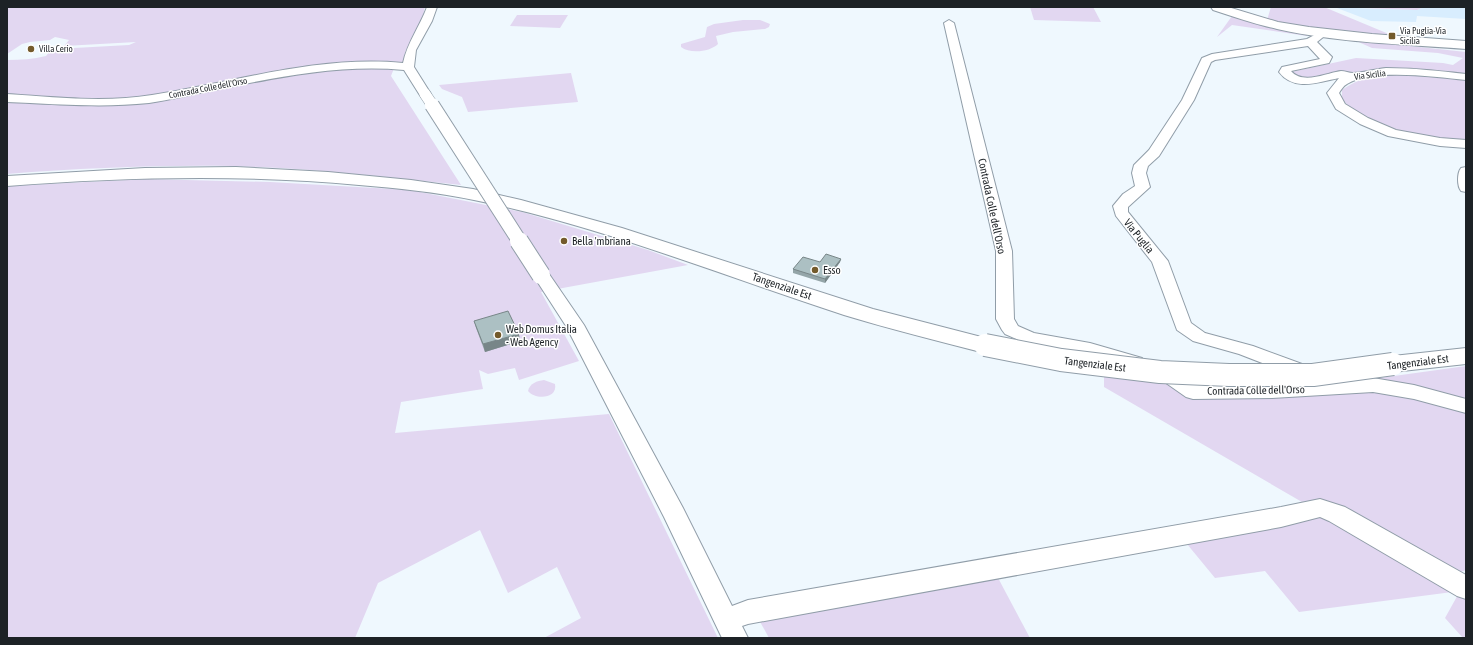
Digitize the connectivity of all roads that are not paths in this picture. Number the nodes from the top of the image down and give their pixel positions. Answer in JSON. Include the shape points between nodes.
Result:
{"nodes":[{"id":1,"x":432,"y":7,"type":"edge"},
{"id":2,"x":1217,"y":7,"type":"edge"},
{"id":3,"x":948,"y":23,"type":"dead end"},
{"id":4,"x":1316,"y":38,"type":"junction"},
{"id":5,"x":1466,"y":46,"type":"edge"},
{"id":6,"x":408,"y":67,"type":"junction"},
{"id":7,"x":1352,"y":76,"type":"junction"},
{"id":8,"x":1466,"y":77,"type":"edge"},
{"id":9,"x":7,"y":98,"type":"edge"},
{"id":10,"x":1466,"y":144,"type":"edge"},
{"id":11,"x":1466,"y":171,"type":"edge"},
{"id":12,"x":7,"y":181,"type":"edge"},
{"id":13,"x":1466,"y":188,"type":"edge"},
{"id":14,"x":1466,"y":356,"type":"edge"},
{"id":15,"x":1342,"y":387,"type":"junction"},
{"id":16,"x":1466,"y":406,"type":"edge"},
{"id":17,"x":1465,"y":586,"type":"edge"},
{"id":18,"x":730,"y":629,"type":"edge"}],
"edges":[{"from":1,"to":6,"type":"street","via":[[411,50]]},
{"from":2,"to":4,"type":"main road","name":"Via Puglia"},
{"from":3,"to":15,"type":"street","name":"Contrada Colle dell'Orso","via":[[1004,251],[1005,319],[1011,330],[1030,338],[1124,358],[1173,378],[1193,392]]},
{"from":4,"to":5,"type":"main road","name":"Via Puglia"},
{"from":4,"to":7,"type":"street","via":[[1326,57],[1325,61],[1286,69],[1286,75],[1303,81],[1341,75]]},
{"from":4,"to":15,"type":"street","name":"Via Puglia","via":[[1206,60],[1188,100],[1154,153],[1141,165],[1143,187],[1120,206],[1121,213],[1160,261],[1183,326],[1199,337],[1246,350]]},
{"from":6,"to":9,"type":"street","name":"Contrada Colle dell'Orso","via":[[376,64],[324,66],[151,99],[106,103]]},
{"from":6,"to":18,"type":"street","bridge":true,"via":[[575,325],[675,515]]},
{"from":7,"to":8,"type":"street","name":"Via Sicilia","via":[[1402,72]]},
{"from":7,"to":10,"type":"street","name":"Via Sicilia","via":[[1341,82],[1333,92],[1340,106],[1364,121],[1399,134]]},
{"from":11,"to":13,"type":"street"},
{"from":12,"to":14,"type":"main road","name":"Tangenziale Est","bridge":true,"via":[[122,174],[226,172],[290,174],[472,194],[558,214],[910,326],[985,345],[1061,360],[1160,372],[1313,375]]},
{"from":15,"to":16,"type":"street","name":"Contrada Colle dell'Orso","via":[[1373,385],[1414,392]]},
{"from":17,"to":18,"type":"street","via":[[1337,514],[1320,508],[748,612]]}]}
